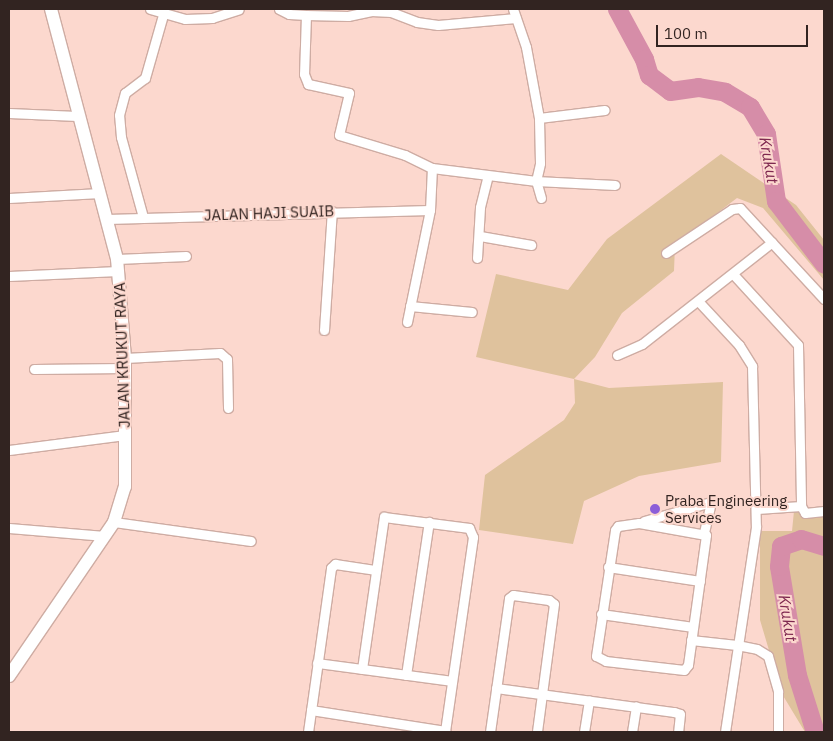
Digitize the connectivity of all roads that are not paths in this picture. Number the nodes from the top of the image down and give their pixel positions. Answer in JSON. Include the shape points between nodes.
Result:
{"nodes":[{"id":1,"x":51,"y":9,"type":"edge"},
{"id":2,"x":150,"y":9,"type":"edge"},
{"id":3,"x":239,"y":9,"type":"edge"},
{"id":4,"x":279,"y":9,"type":"edge"},
{"id":5,"x":515,"y":13,"type":"edge"},
{"id":6,"x":163,"y":15,"type":"junction"},
{"id":7,"x":306,"y":15,"type":"junction"},
{"id":8,"x":605,"y":110,"type":"dead end"},
{"id":9,"x":9,"y":113,"type":"edge"},
{"id":10,"x":77,"y":116,"type":"junction"},
{"id":11,"x":539,"y":118,"type":"junction"},
{"id":12,"x":432,"y":168,"type":"junction"},
{"id":13,"x":488,"y":176,"type":"junction"},
{"id":14,"x":536,"y":180,"type":"junction"},
{"id":15,"x":615,"y":185,"type":"dead end"},
{"id":16,"x":100,"y":193,"type":"junction"},
{"id":17,"x":9,"y":198,"type":"edge"},
{"id":18,"x":541,"y":198,"type":"dead end"},
{"id":19,"x":430,"y":210,"type":"junction"},
{"id":20,"x":332,"y":211,"type":"junction"},
{"id":21,"x":142,"y":217,"type":"junction"},
{"id":22,"x":107,"y":219,"type":"junction"},
{"id":23,"x":480,"y":236,"type":"junction"},
{"id":24,"x":772,"y":242,"type":"junction"},
{"id":25,"x":531,"y":245,"type":"dead end"},
{"id":26,"x":666,"y":253,"type":"dead end"},
{"id":27,"x":186,"y":256,"type":"dead end"},
{"id":28,"x":477,"y":258,"type":"dead end"},
{"id":29,"x":121,"y":263,"type":"junction"},
{"id":30,"x":733,"y":274,"type":"junction"},
{"id":31,"x":9,"y":276,"type":"edge"},
{"id":32,"x":824,"y":300,"type":"edge"},
{"id":33,"x":699,"y":302,"type":"junction"},
{"id":34,"x":410,"y":306,"type":"junction"},
{"id":35,"x":472,"y":312,"type":"dead end"},
{"id":36,"x":407,"y":322,"type":"dead end"},
{"id":37,"x":324,"y":330,"type":"dead end"},
{"id":38,"x":617,"y":355,"type":"dead end"},
{"id":39,"x":125,"y":363,"type":"junction"},
{"id":40,"x":34,"y":369,"type":"dead end"},
{"id":41,"x":228,"y":408,"type":"dead end"},
{"id":42,"x":125,"y":435,"type":"junction"},
{"id":43,"x":9,"y":450,"type":"edge"},
{"id":44,"x":801,"y":506,"type":"junction"},
{"id":45,"x":756,"y":509,"type":"junction"},
{"id":46,"x":824,"y":511,"type":"edge"},
{"id":47,"x":114,"y":522,"type":"junction"},
{"id":48,"x":429,"y":522,"type":"junction"},
{"id":49,"x":639,"y":523,"type":"junction"},
{"id":50,"x":9,"y":528,"type":"edge"},
{"id":51,"x":704,"y":533,"type":"junction"},
{"id":52,"x":105,"y":536,"type":"junction"},
{"id":53,"x":251,"y":542,"type":"dead end"},
{"id":54,"x":608,"y":567,"type":"junction"},
{"id":55,"x":375,"y":570,"type":"junction"},
{"id":56,"x":700,"y":582,"type":"junction"},
{"id":57,"x":601,"y":614,"type":"junction"},
{"id":58,"x":693,"y":627,"type":"junction"},
{"id":59,"x":692,"y":640,"type":"junction"},
{"id":60,"x":737,"y":645,"type":"junction"},
{"id":61,"x":317,"y":663,"type":"junction"},
{"id":62,"x":362,"y":669,"type":"junction"},
{"id":63,"x":406,"y":675,"type":"junction"},
{"id":64,"x":9,"y":676,"type":"edge"},
{"id":65,"x":452,"y":681,"type":"junction"},
{"id":66,"x":496,"y":688,"type":"junction"},
{"id":67,"x":542,"y":694,"type":"junction"},
{"id":68,"x":589,"y":700,"type":"junction"},
{"id":69,"x":636,"y":706,"type":"junction"},
{"id":70,"x":311,"y":710,"type":"junction"},
{"id":71,"x":308,"y":732,"type":"edge"},
{"id":72,"x":445,"y":732,"type":"edge"},
{"id":73,"x":490,"y":732,"type":"edge"},
{"id":74,"x":536,"y":732,"type":"edge"},
{"id":75,"x":584,"y":732,"type":"edge"},
{"id":76,"x":632,"y":732,"type":"edge"},
{"id":77,"x":678,"y":732,"type":"edge"},
{"id":78,"x":725,"y":732,"type":"edge"},
{"id":79,"x":778,"y":732,"type":"edge"}],
"edges":[{"from":1,"to":10,"type":"street","name":"JALAN KRUKUT RAYA"},
{"from":2,"to":6,"type":"street"},
{"from":3,"to":6,"type":"street","via":[[212,18],[185,19]]},
{"from":4,"to":7,"type":"street","via":[[289,14]]},
{"from":5,"to":7,"type":"street","via":[[438,25],[391,12]]},
{"from":5,"to":11,"type":"street","via":[[526,47]]},
{"from":6,"to":21,"type":"street","via":[[145,78],[125,93],[119,115],[121,137]]},
{"from":7,"to":12,"type":"street","via":[[304,74],[308,84],[348,93],[340,135],[406,155]]},
{"from":8,"to":11,"type":"street"},
{"from":9,"to":10,"type":"street"},
{"from":10,"to":16,"type":"street","name":"JALAN KRUKUT RAYA"},
{"from":11,"to":14,"type":"street","via":[[540,163]]},
{"from":12,"to":13,"type":"street"},
{"from":12,"to":19,"type":"street"},
{"from":13,"to":14,"type":"street"},
{"from":13,"to":23,"type":"street","via":[[480,207]]},
{"from":14,"to":15,"type":"street"},
{"from":14,"to":18,"type":"street"},
{"from":16,"to":17,"type":"street"},
{"from":16,"to":22,"type":"street","name":"JALAN KRUKUT RAYA"},
{"from":19,"to":20,"type":"street","name":"JALAN HAJI SUAIB"},
{"from":19,"to":34,"type":"street"},
{"from":20,"to":21,"type":"street","name":"JALAN HAJI SUAIB"},
{"from":20,"to":37,"type":"street"},
{"from":21,"to":22,"type":"street","name":"JALAN HAJI SUAIB"},
{"from":22,"to":29,"type":"street","name":"JALAN KRUKUT RAYA"},
{"from":23,"to":25,"type":"street"},
{"from":23,"to":28,"type":"street"},
{"from":24,"to":26,"type":"street","via":[[743,209],[736,208]]},
{"from":24,"to":30,"type":"street"},
{"from":24,"to":32,"type":"street"},
{"from":27,"to":29,"type":"street"},
{"from":29,"to":31,"type":"street"},
{"from":29,"to":39,"type":"street","name":"JALAN KRUKUT RAYA"},
{"from":30,"to":33,"type":"street"},
{"from":30,"to":44,"type":"street","via":[[798,345]]},
{"from":33,"to":38,"type":"street","via":[[642,344]]},
{"from":33,"to":45,"type":"street","via":[[739,345],[752,366]]},
{"from":34,"to":35,"type":"street"},
{"from":34,"to":36,"type":"street"},
{"from":39,"to":40,"type":"street"},
{"from":39,"to":41,"type":"street","via":[[220,353],[227,359]]},
{"from":39,"to":42,"type":"street","name":"JALAN KRUKUT RAYA"},
{"from":42,"to":43,"type":"street"},
{"from":42,"to":47,"type":"street","name":"JALAN KRUKUT RAYA","via":[[124,487]]},
{"from":44,"to":45,"type":"street"},
{"from":44,"to":46,"type":"street","via":[[805,513]]},
{"from":45,"to":60,"type":"street"},
{"from":47,"to":52,"type":"street","name":"JALAN KRUKUT RAYA"},
{"from":47,"to":53,"type":"street"},
{"from":48,"to":55,"type":"street","via":[[384,517]]},
{"from":48,"to":63,"type":"street"},
{"from":48,"to":65,"type":"street","via":[[466,526],[473,533]]},
{"from":49,"to":51,"type":"street"},
{"from":49,"to":51,"type":"street","via":[[711,502]]},
{"from":49,"to":54,"type":"street","via":[[616,527]]},
{"from":50,"to":52,"type":"street"},
{"from":51,"to":56,"type":"street"},
{"from":52,"to":64,"type":"street","name":"JALAN KRUKUT RAYA"},
{"from":54,"to":56,"type":"street"},
{"from":54,"to":57,"type":"street"},
{"from":55,"to":61,"type":"street","via":[[335,564],[331,568]]},
{"from":55,"to":62,"type":"street"},
{"from":56,"to":58,"type":"street"},
{"from":57,"to":58,"type":"street"},
{"from":57,"to":59,"type":"street","via":[[595,653],[600,659],[680,671],[688,665]]},
{"from":58,"to":59,"type":"street"},
{"from":59,"to":60,"type":"street"},
{"from":60,"to":78,"type":"street"},
{"from":60,"to":79,"type":"street","via":[[768,656],[778,692]]},
{"from":61,"to":62,"type":"street"},
{"from":61,"to":70,"type":"street"},
{"from":62,"to":63,"type":"street"},
{"from":63,"to":65,"type":"street"},
{"from":65,"to":72,"type":"street"},
{"from":66,"to":67,"type":"street"},
{"from":66,"to":67,"type":"street","via":[[509,598],[513,595],[540,598],[552,601],[554,607]]},
{"from":66,"to":73,"type":"street"},
{"from":67,"to":68,"type":"street"},
{"from":67,"to":74,"type":"street"},
{"from":68,"to":69,"type":"street"},
{"from":68,"to":75,"type":"street"},
{"from":69,"to":76,"type":"street"},
{"from":69,"to":77,"type":"street","via":[[680,714]]},
{"from":70,"to":71,"type":"street"},
{"from":70,"to":72,"type":"street"}]}
